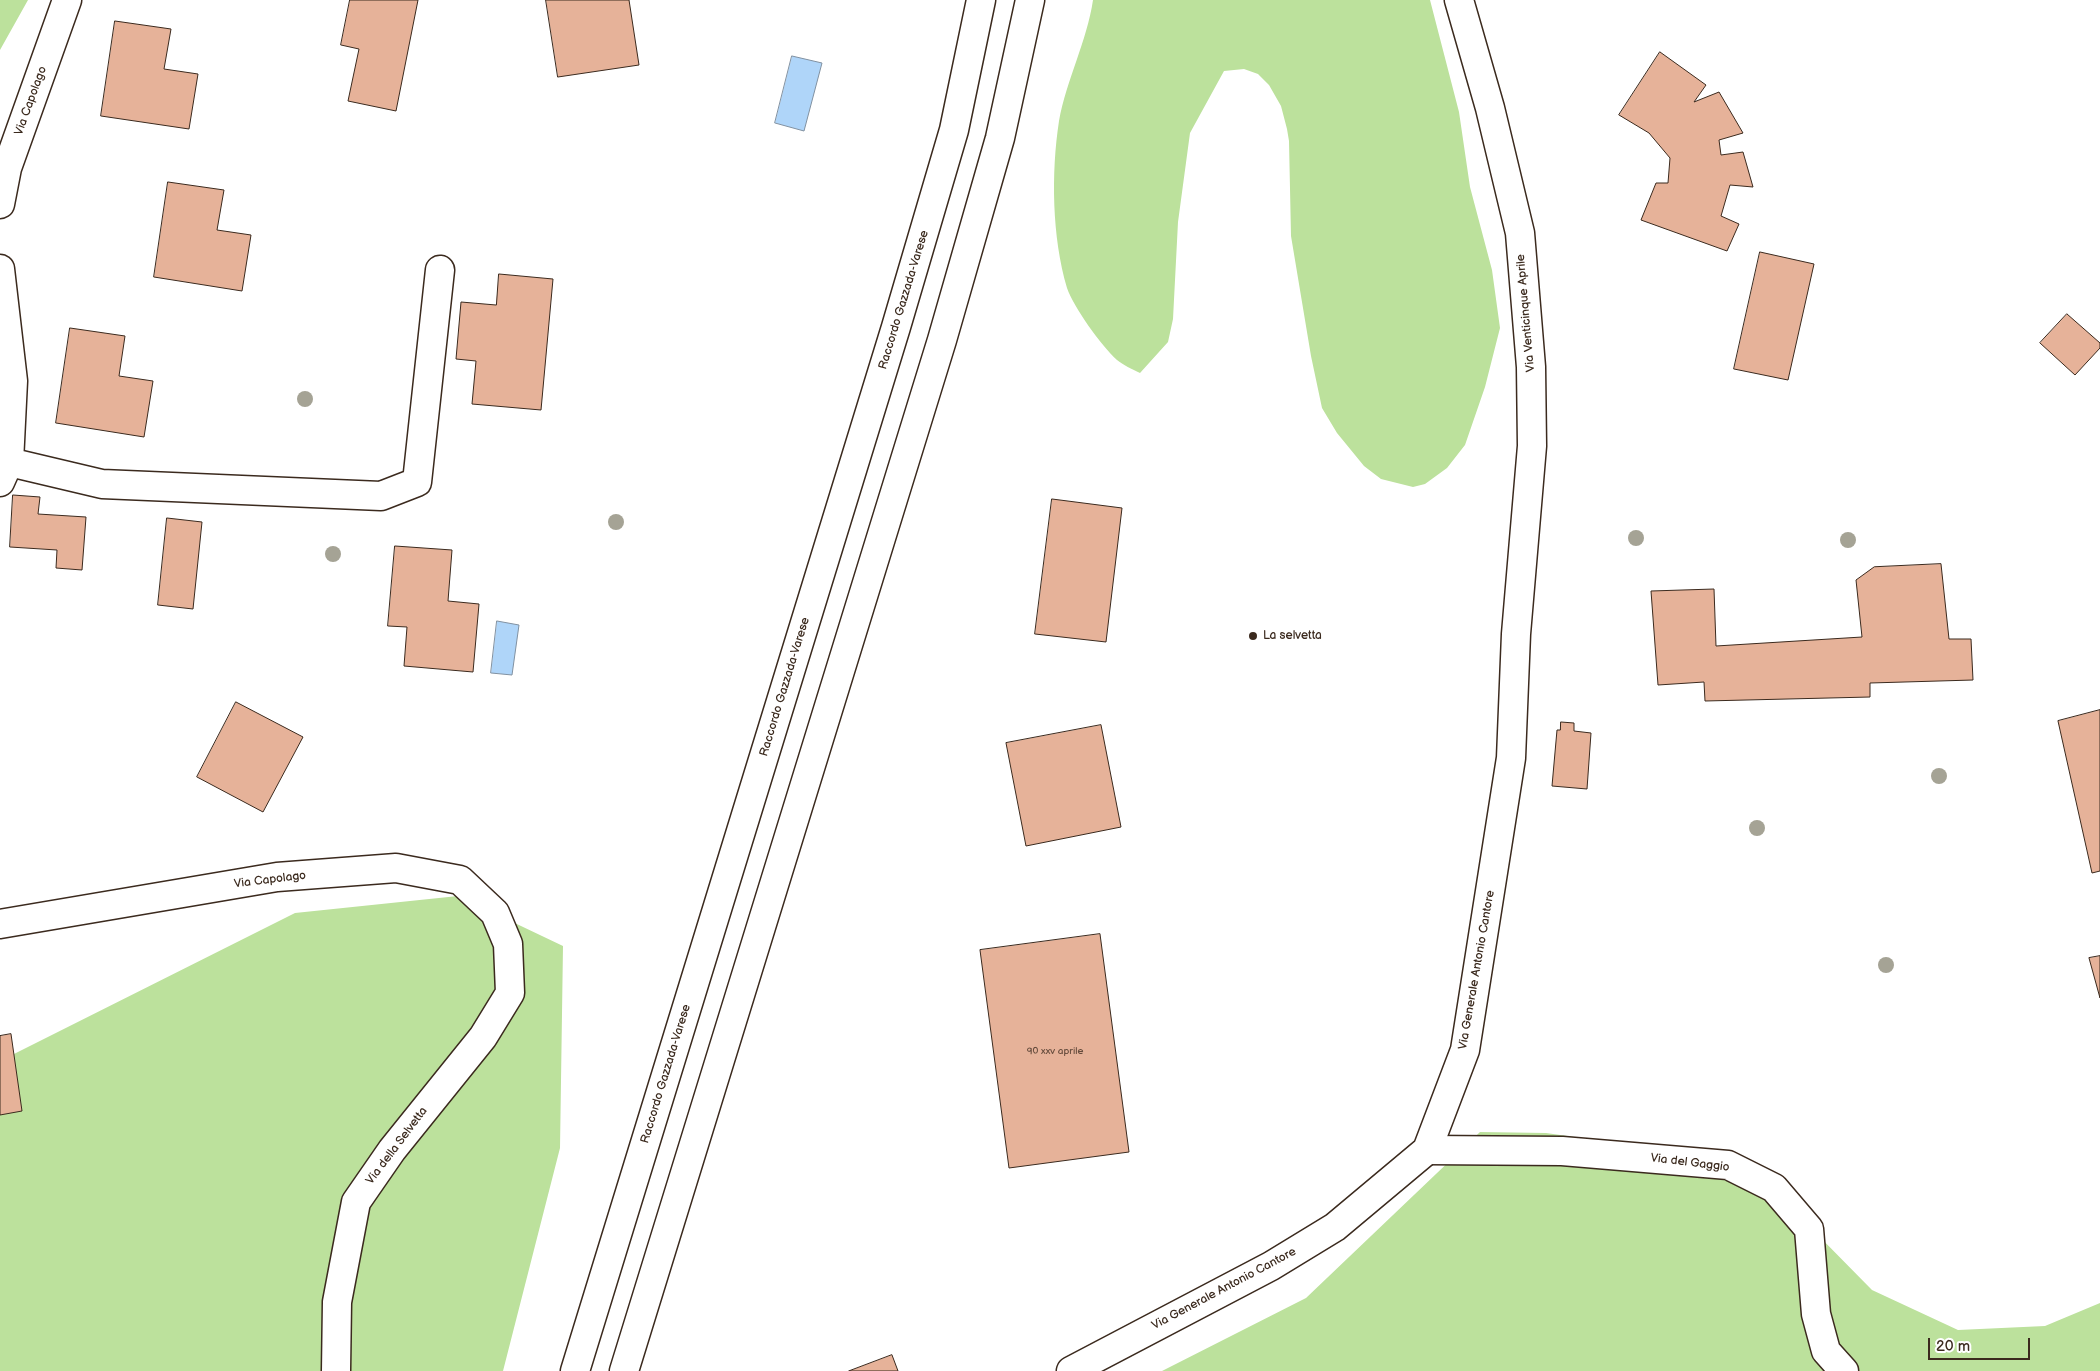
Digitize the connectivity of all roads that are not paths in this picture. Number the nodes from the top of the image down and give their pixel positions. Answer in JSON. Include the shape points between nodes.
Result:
{"nodes":[{"id":1,"x":67,"y":0,"type":"edge"},
{"id":2,"x":981,"y":0,"type":"edge"},
{"id":3,"x":1030,"y":0,"type":"edge"},
{"id":4,"x":1459,"y":0,"type":"edge"},
{"id":5,"x":0,"y":204,"type":"edge"},
{"id":6,"x":0,"y":269,"type":"edge"},
{"id":7,"x":440,"y":270,"type":"dead end"},
{"id":8,"x":4,"y":472,"type":"edge"},
{"id":9,"x":1516,"y":634,"type":"joint"},
{"id":10,"x":0,"y":924,"type":"edge"},
{"id":11,"x":508,"y":944,"type":"joint"},
{"id":12,"x":1427,"y":1150,"type":"junction"},
{"id":13,"x":336,"y":1371,"type":"edge"},
{"id":14,"x":575,"y":1371,"type":"edge"},
{"id":15,"x":624,"y":1371,"type":"edge"},
{"id":16,"x":1071,"y":1371,"type":"edge"},
{"id":17,"x":1844,"y":1371,"type":"edge"}],
"edges":[{"from":1,"to":5,"type":"main road","name":"Via Capolago","via":[[7,168]]},
{"from":2,"to":14,"type":"main road","name":"Raccordo Gazzada-Varese","via":[[943,168]]},
{"from":3,"to":15,"type":"main road","via":[[1000,138],[942,340]]},
{"from":4,"to":9,"type":"main road","name":"Via Venticinque Aprile","via":[[1490,108],[1520,242],[1532,367],[1532,446]]},
{"from":6,"to":8,"type":"main road","via":[[13,381]]},
{"from":7,"to":8,"type":"main road","via":[[417,482],[382,496],[102,484]]},
{"from":9,"to":12,"type":"main road","name":"Via Generale Antonio Cantore","via":[[1511,758],[1464,1050]]},
{"from":10,"to":11,"type":"main road","name":"Via Capolago","via":[[278,877],[396,868],[460,880],[495,913]]},
{"from":11,"to":13,"type":"main road","name":"Via della Selvetta","via":[[510,993],[483,1037],[392,1150],[356,1202],[337,1302]]},
{"from":12,"to":16,"type":"main road","name":"Via Generale Antonio Cantore","via":[[1335,1227],[1271,1266]]},
{"from":12,"to":17,"type":"main road","name":"Via del Gaggio","via":[[1562,1151],[1728,1165],[1774,1188],[1808,1229],[1816,1314],[1826,1351]]}]}
